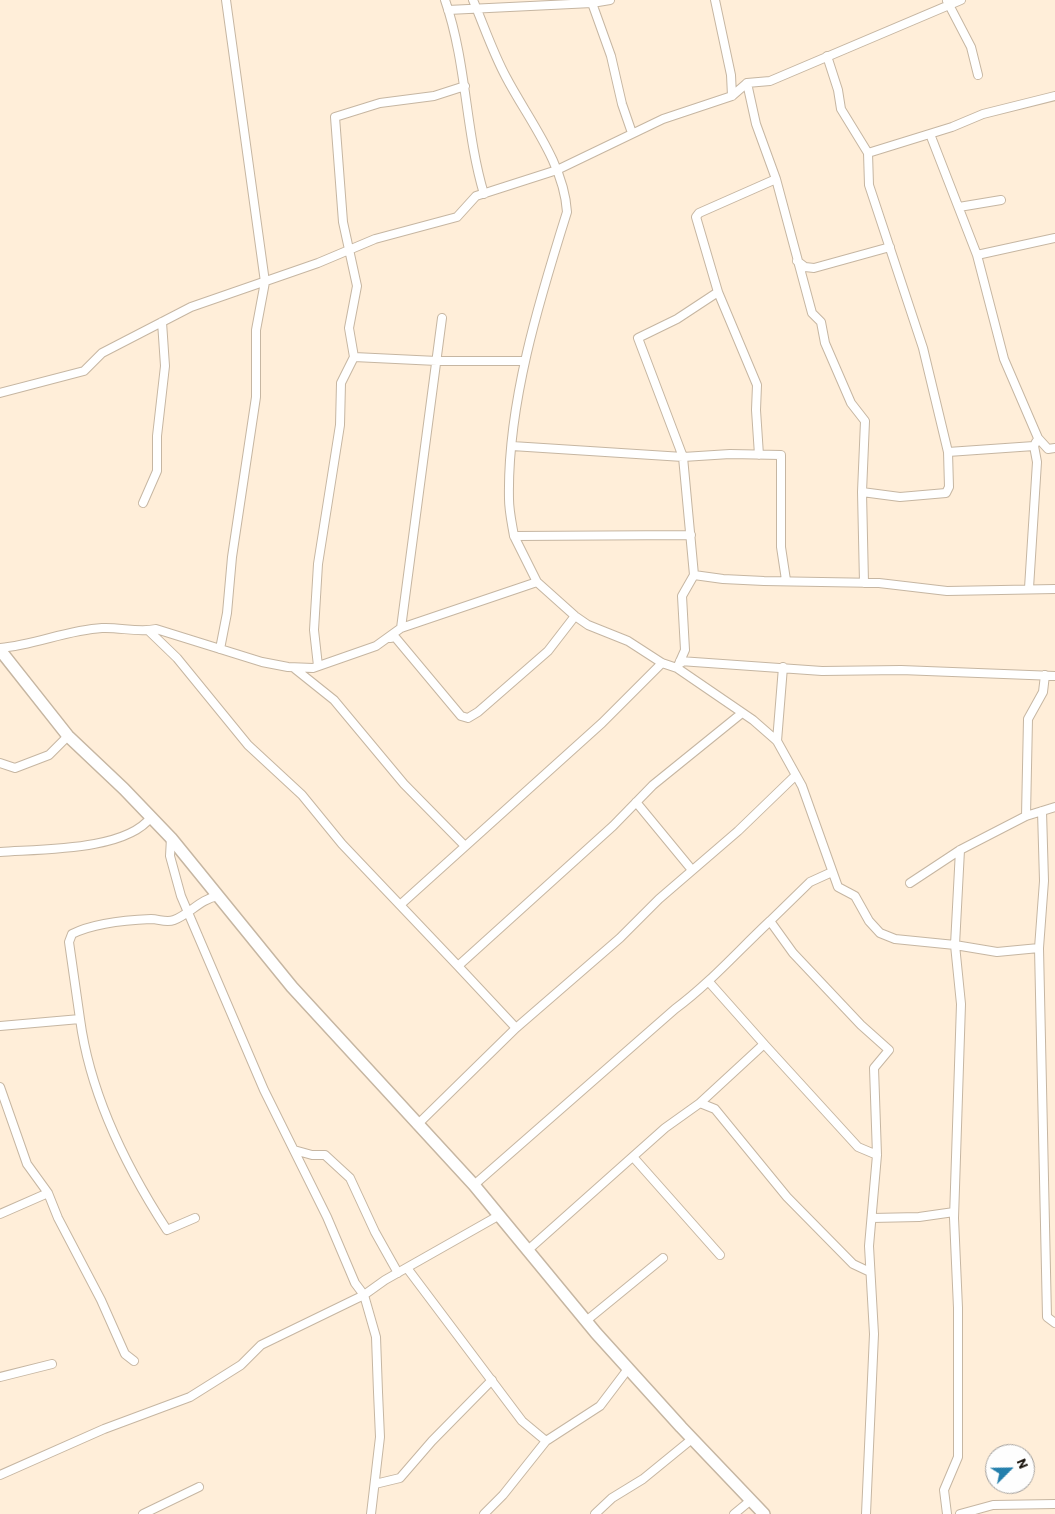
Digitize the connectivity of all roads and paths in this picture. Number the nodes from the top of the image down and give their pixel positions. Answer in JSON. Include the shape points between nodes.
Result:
{"nodes":[{"id":1,"x":226,"y":0,"type":"edge"},
{"id":2,"x":445,"y":0,"type":"edge"},
{"id":3,"x":473,"y":0,"type":"edge"},
{"id":4,"x":610,"y":0,"type":"edge"},
{"id":5,"x":715,"y":0,"type":"edge"},
{"id":6,"x":961,"y":0,"type":"edge"},
{"id":7,"x":948,"y":2,"type":"edge"},
{"id":8,"x":592,"y":4,"type":"junction"},
{"id":9,"x":476,"y":8,"type":"junction"},
{"id":10,"x":448,"y":10,"type":"junction"},
{"id":11,"x":827,"y":56,"type":"junction"},
{"id":12,"x":978,"y":75,"type":"dead end"},
{"id":13,"x":747,"y":84,"type":"junction"},
{"id":14,"x":465,"y":86,"type":"junction"},
{"id":15,"x":732,"y":96,"type":"junction"},
{"id":16,"x":1055,"y":96,"type":"edge"},
{"id":17,"x":632,"y":133,"type":"junction"},
{"id":18,"x":930,"y":134,"type":"junction"},
{"id":19,"x":868,"y":153,"type":"junction"},
{"id":20,"x":557,"y":170,"type":"junction"},
{"id":21,"x":776,"y":179,"type":"junction"},
{"id":22,"x":484,"y":194,"type":"junction"},
{"id":23,"x":1002,"y":200,"type":"dead end"},
{"id":24,"x":959,"y":207,"type":"junction"},
{"id":25,"x":1055,"y":238,"type":"edge"},
{"id":26,"x":890,"y":247,"type":"junction"},
{"id":27,"x":348,"y":251,"type":"junction"},
{"id":28,"x":977,"y":255,"type":"junction"},
{"id":29,"x":797,"y":261,"type":"junction"},
{"id":30,"x":265,"y":282,"type":"junction"},
{"id":31,"x":718,"y":292,"type":"junction"},
{"id":32,"x":442,"y":318,"type":"dead end"},
{"id":33,"x":162,"y":322,"type":"junction"},
{"id":34,"x":354,"y":357,"type":"junction"},
{"id":35,"x":525,"y":360,"type":"junction"},
{"id":36,"x":438,"y":361,"type":"junction"},
{"id":37,"x":0,"y":393,"type":"edge"},
{"id":38,"x":1038,"y":438,"type":"junction"},
{"id":39,"x":512,"y":446,"type":"junction"},
{"id":40,"x":1034,"y":446,"type":"junction"},
{"id":41,"x":1055,"y":448,"type":"edge"},
{"id":42,"x":948,"y":452,"type":"junction"},
{"id":43,"x":759,"y":455,"type":"junction"},
{"id":44,"x":682,"y":457,"type":"junction"},
{"id":45,"x":862,"y":492,"type":"junction"},
{"id":46,"x":143,"y":503,"type":"dead end"},
{"id":47,"x":691,"y":535,"type":"junction"},
{"id":48,"x":514,"y":536,"type":"junction"},
{"id":49,"x":694,"y":575,"type":"junction"},
{"id":50,"x":786,"y":580,"type":"junction"},
{"id":51,"x":537,"y":582,"type":"junction"},
{"id":52,"x":864,"y":583,"type":"junction"},
{"id":53,"x":1029,"y":588,"type":"junction"},
{"id":54,"x":1055,"y":589,"type":"edge"},
{"id":55,"x":575,"y":616,"type":"junction"},
{"id":56,"x":400,"y":628,"type":"junction"},
{"id":57,"x":149,"y":631,"type":"junction"},
{"id":58,"x":390,"y":638,"type":"junction"},
{"id":59,"x":220,"y":649,"type":"junction"},
{"id":60,"x":1,"y":653,"type":"edge"},
{"id":61,"x":662,"y":663,"type":"junction"},
{"id":62,"x":678,"y":665,"type":"junction"},
{"id":63,"x":318,"y":666,"type":"junction"},
{"id":64,"x":783,"y":667,"type":"junction"},
{"id":65,"x":294,"y":668,"type":"junction"},
{"id":66,"x":1045,"y":675,"type":"junction"},
{"id":67,"x":1055,"y":676,"type":"edge"},
{"id":68,"x":742,"y":713,"type":"junction"},
{"id":69,"x":68,"y":736,"type":"junction"},
{"id":70,"x":777,"y":741,"type":"junction"},
{"id":71,"x":0,"y":763,"type":"edge"},
{"id":72,"x":796,"y":775,"type":"junction"},
{"id":73,"x":636,"y":802,"type":"junction"},
{"id":74,"x":1055,"y":807,"type":"edge"},
{"id":75,"x":1042,"y":812,"type":"junction"},
{"id":76,"x":1026,"y":816,"type":"junction"},
{"id":77,"x":151,"y":817,"type":"junction"},
{"id":78,"x":171,"y":838,"type":"junction"},
{"id":79,"x":465,"y":846,"type":"junction"},
{"id":80,"x":960,"y":850,"type":"junction"},
{"id":81,"x":0,"y":852,"type":"edge"},
{"id":82,"x":692,"y":870,"type":"junction"},
{"id":83,"x":832,"y":872,"type":"junction"},
{"id":84,"x":910,"y":883,"type":"dead end"},
{"id":85,"x":218,"y":896,"type":"junction"},
{"id":86,"x":400,"y":905,"type":"junction"},
{"id":87,"x":188,"y":913,"type":"junction"},
{"id":88,"x":770,"y":921,"type":"junction"},
{"id":89,"x":955,"y":945,"type":"junction"},
{"id":90,"x":1039,"y":948,"type":"junction"},
{"id":91,"x":458,"y":966,"type":"junction"},
{"id":92,"x":708,"y":982,"type":"junction"},
{"id":93,"x":80,"y":1019,"type":"junction"},
{"id":94,"x":0,"y":1026,"type":"edge"},
{"id":95,"x":516,"y":1028,"type":"junction"},
{"id":96,"x":764,"y":1044,"type":"junction"},
{"id":97,"x":0,"y":1087,"type":"edge"},
{"id":98,"x":700,"y":1103,"type":"junction"},
{"id":99,"x":417,"y":1125,"type":"junction"},
{"id":100,"x":294,"y":1150,"type":"junction"},
{"id":101,"x":877,"y":1155,"type":"junction"},
{"id":102,"x":634,"y":1158,"type":"junction"},
{"id":103,"x":474,"y":1185,"type":"junction"},
{"id":104,"x":48,"y":1193,"type":"junction"},
{"id":105,"x":954,"y":1212,"type":"junction"},
{"id":106,"x":0,"y":1214,"type":"edge"},
{"id":107,"x":498,"y":1216,"type":"junction"},
{"id":108,"x":196,"y":1218,"type":"dead end"},
{"id":109,"x":872,"y":1218,"type":"junction"},
{"id":110,"x":528,"y":1250,"type":"junction"},
{"id":111,"x":720,"y":1255,"type":"dead end"},
{"id":112,"x":663,"y":1258,"type":"dead end"},
{"id":113,"x":408,"y":1268,"type":"junction"},
{"id":114,"x":870,"y":1272,"type":"junction"},
{"id":115,"x":398,"y":1273,"type":"junction"},
{"id":116,"x":364,"y":1295,"type":"junction"},
{"id":117,"x":586,"y":1321,"type":"junction"},
{"id":118,"x":1055,"y":1322,"type":"edge"},
{"id":119,"x":134,"y":1361,"type":"dead end"},
{"id":120,"x":52,"y":1364,"type":"dead end"},
{"id":121,"x":628,"y":1369,"type":"junction"},
{"id":122,"x":0,"y":1377,"type":"edge"},
{"id":123,"x":492,"y":1380,"type":"junction"},
{"id":124,"x":692,"y":1438,"type":"junction"},
{"id":125,"x":546,"y":1441,"type":"junction"},
{"id":126,"x":0,"y":1474,"type":"edge"},
{"id":127,"x":375,"y":1484,"type":"junction"},
{"id":128,"x":199,"y":1487,"type":"dead end"},
{"id":129,"x":751,"y":1500,"type":"junction"},
{"id":130,"x":1055,"y":1504,"type":"edge"},
{"id":131,"x":143,"y":1514,"type":"edge"},
{"id":132,"x":372,"y":1514,"type":"edge"},
{"id":133,"x":484,"y":1514,"type":"edge"},
{"id":134,"x":595,"y":1514,"type":"edge"},
{"id":135,"x":734,"y":1514,"type":"edge"},
{"id":136,"x":764,"y":1514,"type":"edge"},
{"id":137,"x":866,"y":1514,"type":"edge"},
{"id":138,"x":947,"y":1514,"type":"edge"},
{"id":139,"x":960,"y":1514,"type":"edge"}],
"edges":[{"from":1,"to":30,"type":"street"},
{"from":2,"to":10,"type":"street"},
{"from":3,"to":9,"type":"street"},
{"from":4,"to":8,"type":"street"},
{"from":5,"to":15,"type":"street","via":[[731,75]]},
{"from":6,"to":7,"type":"street"},
{"from":7,"to":11,"type":"street","via":[[900,27]]},
{"from":7,"to":12,"type":"street","via":[[971,46]]},
{"from":8,"to":9,"type":"street"},
{"from":8,"to":17,"type":"street","via":[[611,56]]},
{"from":9,"to":10,"type":"street"},
{"from":9,"to":20,"type":"street","via":[[505,75]]},
{"from":10,"to":14,"type":"street"},
{"from":11,"to":13,"type":"street","via":[[770,80]]},
{"from":11,"to":19,"type":"street","via":[[841,109]]},
{"from":13,"to":15,"type":"street"},
{"from":13,"to":21,"type":"street","via":[[756,124]]},
{"from":14,"to":22,"type":"street","via":[[474,160]]},
{"from":14,"to":27,"type":"street","via":[[434,96],[380,103],[335,117]]},
{"from":15,"to":17,"type":"street"},
{"from":16,"to":18,"type":"street","via":[[983,114]]},
{"from":17,"to":20,"type":"street"},
{"from":18,"to":19,"type":"street"},
{"from":18,"to":24,"type":"street"},
{"from":19,"to":26,"type":"street","via":[[869,186]]},
{"from":20,"to":22,"type":"street"},
{"from":20,"to":35,"type":"street","via":[[567,212],[543,286]]},
{"from":21,"to":29,"type":"street"},
{"from":21,"to":31,"type":"street","via":[[696,217]]},
{"from":22,"to":27,"type":"street","via":[[476,196],[457,217],[375,239]]},
{"from":23,"to":24,"type":"street"},
{"from":24,"to":28,"type":"street"},
{"from":25,"to":28,"type":"street"},
{"from":26,"to":29,"type":"street","via":[[814,268],[805,267]]},
{"from":26,"to":42,"type":"street","via":[[923,348]]},
{"from":27,"to":30,"type":"street"},
{"from":27,"to":34,"type":"street","via":[[357,286],[350,328]]},
{"from":28,"to":38,"type":"street","via":[[1004,359]]},
{"from":29,"to":45,"type":"street","via":[[812,313],[821,322],[825,343],[851,403],[865,421]]},
{"from":30,"to":33,"type":"street","via":[[190,307]]},
{"from":30,"to":59,"type":"street","via":[[256,330],[256,397]]},
{"from":31,"to":43,"type":"street","via":[[757,385]]},
{"from":31,"to":44,"type":"street","via":[[677,319],[638,338]]},
{"from":32,"to":36,"type":"street"},
{"from":33,"to":37,"type":"street","via":[[102,353],[84,371]]},
{"from":33,"to":46,"type":"street","via":[[165,366],[157,436],[157,471]]},
{"from":34,"to":36,"type":"street"},
{"from":34,"to":63,"type":"street","via":[[341,383],[340,425],[318,564],[314,630]]},
{"from":35,"to":36,"type":"street"},
{"from":35,"to":39,"type":"street"},
{"from":36,"to":56,"type":"street"},
{"from":38,"to":40,"type":"street"},
{"from":38,"to":41,"type":"street","via":[[1048,449]]},
{"from":39,"to":44,"type":"street"},
{"from":39,"to":48,"type":"street","via":[[509,500]]},
{"from":40,"to":42,"type":"street"},
{"from":40,"to":53,"type":"street","via":[[1036,462]]},
{"from":42,"to":45,"type":"street","via":[[946,493],[900,497]]},
{"from":43,"to":44,"type":"street"},
{"from":43,"to":50,"type":"street","via":[[781,456],[781,547]]},
{"from":44,"to":47,"type":"street"},
{"from":45,"to":52,"type":"street"},
{"from":47,"to":48,"type":"street"},
{"from":47,"to":49,"type":"street"},
{"from":48,"to":51,"type":"street"},
{"from":49,"to":50,"type":"street"},
{"from":49,"to":62,"type":"street","via":[[682,596],[685,650]]},
{"from":50,"to":52,"type":"street"},
{"from":51,"to":55,"type":"street"},
{"from":51,"to":56,"type":"street"},
{"from":52,"to":53,"type":"street","via":[[947,591]]},
{"from":53,"to":54,"type":"street"},
{"from":55,"to":58,"type":"street","via":[[548,651],[468,718],[461,716],[394,637]]},
{"from":55,"to":61,"type":"street","via":[[588,625],[628,641]]},
{"from":56,"to":58,"type":"street"},
{"from":57,"to":59,"type":"street","via":[[156,629]]},
{"from":57,"to":60,"type":"street","via":[[103,628],[64,634]]},
{"from":57,"to":86,"type":"street","via":[[177,658],[248,745],[302,795],[342,844]]},
{"from":58,"to":63,"type":"street"},
{"from":59,"to":65,"type":"street"},
{"from":60,"to":69,"type":"street"},
{"from":61,"to":62,"type":"street"},
{"from":61,"to":79,"type":"street","via":[[602,723]]},
{"from":62,"to":64,"type":"street"},
{"from":62,"to":68,"type":"street","via":[[686,675]]},
{"from":63,"to":65,"type":"street"},
{"from":64,"to":66,"type":"street","via":[[822,671]]},
{"from":64,"to":70,"type":"street"},
{"from":65,"to":79,"type":"street","via":[[334,700],[404,784]]},
{"from":66,"to":67,"type":"street"},
{"from":66,"to":76,"type":"street","via":[[1043,692],[1028,719]]},
{"from":68,"to":70,"type":"street"},
{"from":68,"to":73,"type":"street"},
{"from":69,"to":71,"type":"street","via":[[49,755],[15,768]]},
{"from":69,"to":77,"type":"street"},
{"from":70,"to":72,"type":"street"},
{"from":72,"to":82,"type":"street"},
{"from":72,"to":83,"type":"street"},
{"from":73,"to":82,"type":"street"},
{"from":73,"to":91,"type":"street"},
{"from":74,"to":75,"type":"street"},
{"from":75,"to":76,"type":"street"},
{"from":75,"to":90,"type":"street","via":[[1044,881]]},
{"from":76,"to":80,"type":"street"},
{"from":77,"to":78,"type":"street"},
{"from":77,"to":81,"type":"street","via":[[145,826],[98,845]]},
{"from":78,"to":85,"type":"street"},
{"from":78,"to":87,"type":"street","via":[[170,856]]},
{"from":79,"to":86,"type":"street"},
{"from":80,"to":84,"type":"street"},
{"from":80,"to":89,"type":"street"},
{"from":82,"to":95,"type":"street","via":[[620,938]]},
{"from":83,"to":88,"type":"street","via":[[810,882]]},
{"from":83,"to":89,"type":"street","via":[[838,887],[854,896],[869,922],[880,933],[895,939]]},
{"from":85,"to":87,"type":"street","via":[[202,902]]},
{"from":85,"to":99,"type":"street","via":[[292,986]]},
{"from":86,"to":91,"type":"street"},
{"from":87,"to":93,"type":"street","via":[[165,922],[153,919],[72,934],[69,942]]},
{"from":87,"to":100,"type":"street","via":[[264,1090]]},
{"from":88,"to":92,"type":"street"},
{"from":88,"to":101,"type":"street","via":[[793,953],[889,1050],[874,1068]]},
{"from":89,"to":90,"type":"street","via":[[997,952]]},
{"from":89,"to":105,"type":"street","via":[[961,1004]]},
{"from":90,"to":118,"type":"street","via":[[1047,1317]]},
{"from":91,"to":95,"type":"street"},
{"from":92,"to":96,"type":"street"},
{"from":92,"to":103,"type":"street"},
{"from":93,"to":94,"type":"street"},
{"from":93,"to":108,"type":"street","via":[[96,1091],[147,1199],[167,1230]]},
{"from":95,"to":99,"type":"street"},
{"from":96,"to":98,"type":"street"},
{"from":96,"to":101,"type":"street","via":[[858,1147]]},
{"from":97,"to":104,"type":"street","via":[[27,1164]]},
{"from":98,"to":102,"type":"street","via":[[665,1128]]},
{"from":98,"to":114,"type":"street","via":[[715,1109],[787,1196],[853,1264]]},
{"from":99,"to":103,"type":"street"},
{"from":100,"to":115,"type":"street","via":[[312,1156],[326,1155],[350,1178]]},
{"from":100,"to":116,"type":"street","via":[[328,1217],[355,1283]]},
{"from":101,"to":109,"type":"street"},
{"from":102,"to":110,"type":"street"},
{"from":102,"to":111,"type":"street"},
{"from":103,"to":107,"type":"street"},
{"from":104,"to":106,"type":"street"},
{"from":104,"to":119,"type":"street","via":[[125,1354]]},
{"from":105,"to":109,"type":"street"},
{"from":105,"to":138,"type":"street","via":[[958,1457],[944,1490]]},
{"from":107,"to":110,"type":"street"},
{"from":107,"to":113,"type":"street"},
{"from":109,"to":114,"type":"street"},
{"from":110,"to":117,"type":"street"},
{"from":112,"to":117,"type":"street"},
{"from":113,"to":115,"type":"street"},
{"from":113,"to":123,"type":"street"},
{"from":114,"to":137,"type":"street","via":[[874,1334]]},
{"from":115,"to":116,"type":"street"},
{"from":116,"to":126,"type":"street","via":[[261,1345],[240,1365],[190,1396]]},
{"from":116,"to":127,"type":"street","via":[[376,1346],[380,1437]]},
{"from":117,"to":121,"type":"street"},
{"from":120,"to":122,"type":"street"},
{"from":121,"to":124,"type":"street"},
{"from":121,"to":125,"type":"street","via":[[600,1406]]},
{"from":123,"to":125,"type":"street","via":[[522,1422]]},
{"from":123,"to":127,"type":"street","via":[[400,1478]]},
{"from":124,"to":129,"type":"street"},
{"from":124,"to":134,"type":"street"},
{"from":125,"to":133,"type":"street"},
{"from":127,"to":132,"type":"street"},
{"from":128,"to":131,"type":"street"},
{"from":129,"to":135,"type":"street"},
{"from":129,"to":136,"type":"street"},
{"from":130,"to":139,"type":"street","via":[[993,1505]]}]}
